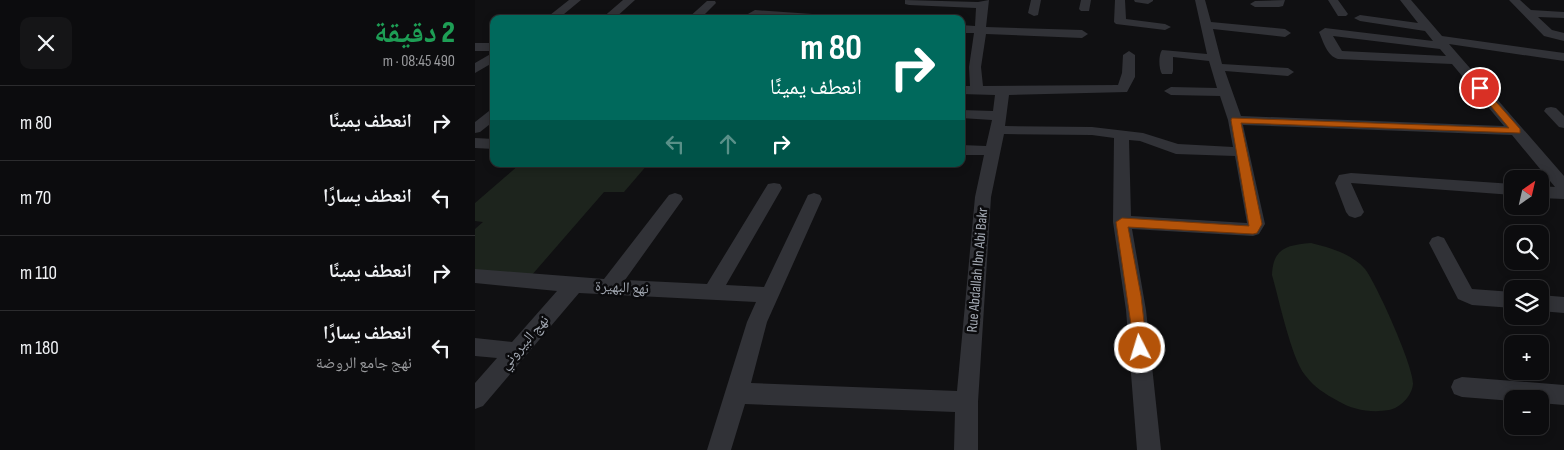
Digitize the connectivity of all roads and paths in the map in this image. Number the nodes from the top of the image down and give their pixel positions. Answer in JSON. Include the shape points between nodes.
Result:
{"nodes":[{"id":1,"x":577,"y":0,"type":"edge"},
{"id":2,"x":630,"y":0,"type":"edge"},
{"id":3,"x":1036,"y":0,"type":"edge"},
{"id":4,"x":1120,"y":0,"type":"edge"},
{"id":5,"x":1139,"y":0,"type":"edge"},
{"id":6,"x":1148,"y":0,"type":"edge"},
{"id":7,"x":1200,"y":0,"type":"edge"},
{"id":8,"x":1280,"y":0,"type":"edge"},
{"id":9,"x":1333,"y":0,"type":"edge"},
{"id":10,"x":1405,"y":0,"type":"edge"},
{"id":11,"x":1514,"y":0,"type":"edge"},
{"id":12,"x":909,"y":2,"type":"dead end"},
{"id":13,"x":711,"y":3,"type":"dead end"},
{"id":14,"x":983,"y":3,"type":"edge"},
{"id":15,"x":1255,"y":4,"type":"dead end"},
{"id":16,"x":1034,"y":12,"type":"dead end"},
{"id":17,"x":1527,"y":13,"type":"junction"},
{"id":18,"x":1342,"y":14,"type":"dead end"},
{"id":19,"x":1564,"y":14,"type":"edge"},
{"id":20,"x":556,"y":15,"type":"edge"},
{"id":21,"x":612,"y":15,"type":"edge"},
{"id":22,"x":698,"y":15,"type":"edge"},
{"id":23,"x":752,"y":15,"type":"edge"},
{"id":24,"x":784,"y":15,"type":"edge"},
{"id":25,"x":1360,"y":18,"type":"dead end"},
{"id":26,"x":1206,"y":25,"type":"junction"},
{"id":27,"x":1165,"y":27,"type":"dead end"},
{"id":28,"x":1429,"y":28,"type":"junction"},
{"id":29,"x":965,"y":29,"type":"edge"},
{"id":30,"x":980,"y":30,"type":"junction"},
{"id":31,"x":1285,"y":33,"type":"dead end"},
{"id":32,"x":1082,"y":34,"type":"dead end"},
{"id":33,"x":1564,"y":37,"type":"edge"},
{"id":34,"x":1442,"y":42,"type":"junction"},
{"id":35,"x":475,"y":47,"type":"edge"},
{"id":36,"x":490,"y":47,"type":"edge"},
{"id":37,"x":1129,"y":55,"type":"dead end"},
{"id":38,"x":1564,"y":57,"type":"edge"},
{"id":39,"x":965,"y":58,"type":"edge"},
{"id":40,"x":490,"y":59,"type":"edge"},
{"id":41,"x":975,"y":59,"type":"junction"},
{"id":42,"x":1456,"y":60,"type":"junction"},
{"id":43,"x":1215,"y":63,"type":"junction"},
{"id":44,"x":475,"y":69,"type":"edge"},
{"id":45,"x":1167,"y":71,"type":"dead end"},
{"id":46,"x":1288,"y":72,"type":"dead end"},
{"id":47,"x":977,"y":89,"type":"junction"},
{"id":48,"x":965,"y":90,"type":"edge"},
{"id":49,"x":1002,"y":91,"type":"junction"},
{"id":50,"x":1171,"y":91,"type":"dead end"},
{"id":51,"x":1225,"y":92,"type":"junction"},
{"id":52,"x":1551,"y":111,"type":"dead end"},
{"id":53,"x":965,"y":115,"type":"edge"},
{"id":54,"x":1235,"y":120,"type":"junction"},
{"id":55,"x":490,"y":122,"type":"edge"},
{"id":56,"x":998,"y":123,"type":"junction"},
{"id":57,"x":1564,"y":124,"type":"edge"},
{"id":58,"x":1517,"y":131,"type":"junction"},
{"id":59,"x":1121,"y":134,"type":"junction"},
{"id":60,"x":480,"y":141,"type":"edge"},
{"id":61,"x":965,"y":150,"type":"edge"},
{"id":62,"x":992,"y":151,"type":"junction"},
{"id":63,"x":1242,"y":152,"type":"junction"},
{"id":64,"x":1564,"y":187,"type":"edge"},
{"id":65,"x":774,"y":188,"type":"dead end"},
{"id":66,"x":1504,"y":189,"type":"edge"},
{"id":67,"x":1549,"y":193,"type":"edge"},
{"id":68,"x":1564,"y":194,"type":"edge"},
{"id":69,"x":675,"y":199,"type":"dead end"},
{"id":70,"x":814,"y":199,"type":"dead end"},
{"id":71,"x":1355,"y":212,"type":"dead end"},
{"id":72,"x":1122,"y":222,"type":"junction"},
{"id":73,"x":1438,"y":243,"type":"dead end"},
{"id":74,"x":475,"y":276,"type":"edge"},
{"id":75,"x":574,"y":284,"type":"junction"},
{"id":76,"x":610,"y":286,"type":"junction"},
{"id":77,"x":712,"y":292,"type":"junction"},
{"id":78,"x":770,"y":295,"type":"junction"},
{"id":79,"x":1504,"y":299,"type":"edge"},
{"id":80,"x":1549,"y":304,"type":"edge"},
{"id":81,"x":1564,"y":305,"type":"edge"},
{"id":82,"x":475,"y":347,"type":"edge"},
{"id":83,"x":516,"y":351,"type":"junction"},
{"id":84,"x":1462,"y":388,"type":"dead end"},
{"id":85,"x":737,"y":393,"type":"junction"},
{"id":86,"x":1564,"y":395,"type":"edge"},
{"id":87,"x":475,"y":399,"type":"edge"},
{"id":88,"x":967,"y":402,"type":"junction"},
{"id":89,"x":719,"y":450,"type":"edge"},
{"id":90,"x":966,"y":450,"type":"edge"},
{"id":91,"x":1149,"y":450,"type":"edge"}],
"edges":[{"from":1,"to":20,"type":"street"},
{"from":2,"to":21,"type":"street"},
{"from":3,"to":16,"type":"street"},
{"from":4,"to":27,"type":"street","via":[[1120,22]]},
{"from":5,"to":6,"type":"street"},
{"from":7,"to":26,"type":"street"},
{"from":8,"to":15,"type":"street","via":[[1279,4]]},
{"from":9,"to":18,"type":"street"},
{"from":10,"to":28,"type":"street"},
{"from":11,"to":17,"type":"street"},
{"from":12,"to":14,"type":"street"},
{"from":13,"to":22,"type":"street"},
{"from":14,"to":30,"type":"street"},
{"from":17,"to":19,"type":"street"},
{"from":17,"to":33,"type":"street","via":[[1548,33]]},
{"from":23,"to":24,"type":"street"},
{"from":25,"to":28,"type":"street"},
{"from":26,"to":31,"type":"street"},
{"from":26,"to":43,"type":"street"},
{"from":28,"to":34,"type":"street"},
{"from":29,"to":30,"type":"street"},
{"from":30,"to":32,"type":"street"},
{"from":30,"to":41,"type":"street"},
{"from":34,"to":38,"type":"street"},
{"from":34,"to":42,"type":"street"},
{"from":34,"to":42,"type":"street","via":[[1325,32],[1338,55]]},
{"from":35,"to":36,"type":"street"},
{"from":37,"to":49,"type":"street","via":[[1127,84],[1122,88]]},
{"from":39,"to":41,"type":"street"},
{"from":40,"to":44,"type":"street"},
{"from":41,"to":47,"type":"street","via":[[973,71]]},
{"from":42,"to":58,"type":"street"},
{"from":43,"to":45,"type":"street","via":[[1166,53]]},
{"from":43,"to":46,"type":"street"},
{"from":43,"to":51,"type":"street"},
{"from":47,"to":48,"type":"street"},
{"from":47,"to":49,"type":"street"},
{"from":49,"to":56,"type":"street","name":"Rue Abdallah Ibn Abi Bakr"},
{"from":50,"to":51,"type":"street"},
{"from":51,"to":54,"type":"street"},
{"from":52,"to":57,"type":"street"},
{"from":53,"to":56,"type":"street"},
{"from":54,"to":58,"type":"street"},
{"from":54,"to":63,"type":"street"},
{"from":55,"to":60,"type":"street"},
{"from":56,"to":59,"type":"street"},
{"from":56,"to":62,"type":"street","name":"Rue Abdallah Ibn Abi Bakr"},
{"from":58,"to":64,"type":"street"},
{"from":59,"to":63,"type":"street","via":[[1147,138],[1176,149]]},
{"from":59,"to":72,"type":"street"},
{"from":61,"to":62,"type":"street"},
{"from":62,"to":88,"type":"street","name":"Rue Abdallah Ibn Abi Bakr","via":[[983,197]]},
{"from":63,"to":72,"type":"street","via":[[1256,224],[1253,230]]},
{"from":65,"to":77,"type":"street"},
{"from":66,"to":71,"type":"street","via":[[1345,179],[1343,183]]},
{"from":67,"to":68,"type":"street"},
{"from":69,"to":76,"type":"street"},
{"from":70,"to":78,"type":"street"},
{"from":72,"to":91,"type":"street","via":[[1136,310]]},
{"from":73,"to":79,"type":"street","via":[[1465,294]]},
{"from":74,"to":75,"type":"street","name":"نهع البهيرة"},
{"from":75,"to":76,"type":"street","name":"نهع البهيرة"},
{"from":75,"to":83,"type":"street","name":"نهج البيروني"},
{"from":76,"to":77,"type":"street","name":"نهع البهيرة"},
{"from":77,"to":78,"type":"street","name":"نهع البهيرة"},
{"from":78,"to":85,"type":"street","via":[[757,322]]},
{"from":80,"to":81,"type":"street"},
{"from":82,"to":83,"type":"street"},
{"from":83,"to":87,"type":"street","name":"نهج البيروني"},
{"from":84,"to":86,"type":"street"},
{"from":85,"to":88,"type":"street"},
{"from":85,"to":89,"type":"street"},
{"from":88,"to":90,"type":"street","name":"Rue Abdallah Ibn Abi Bakr"}]}
